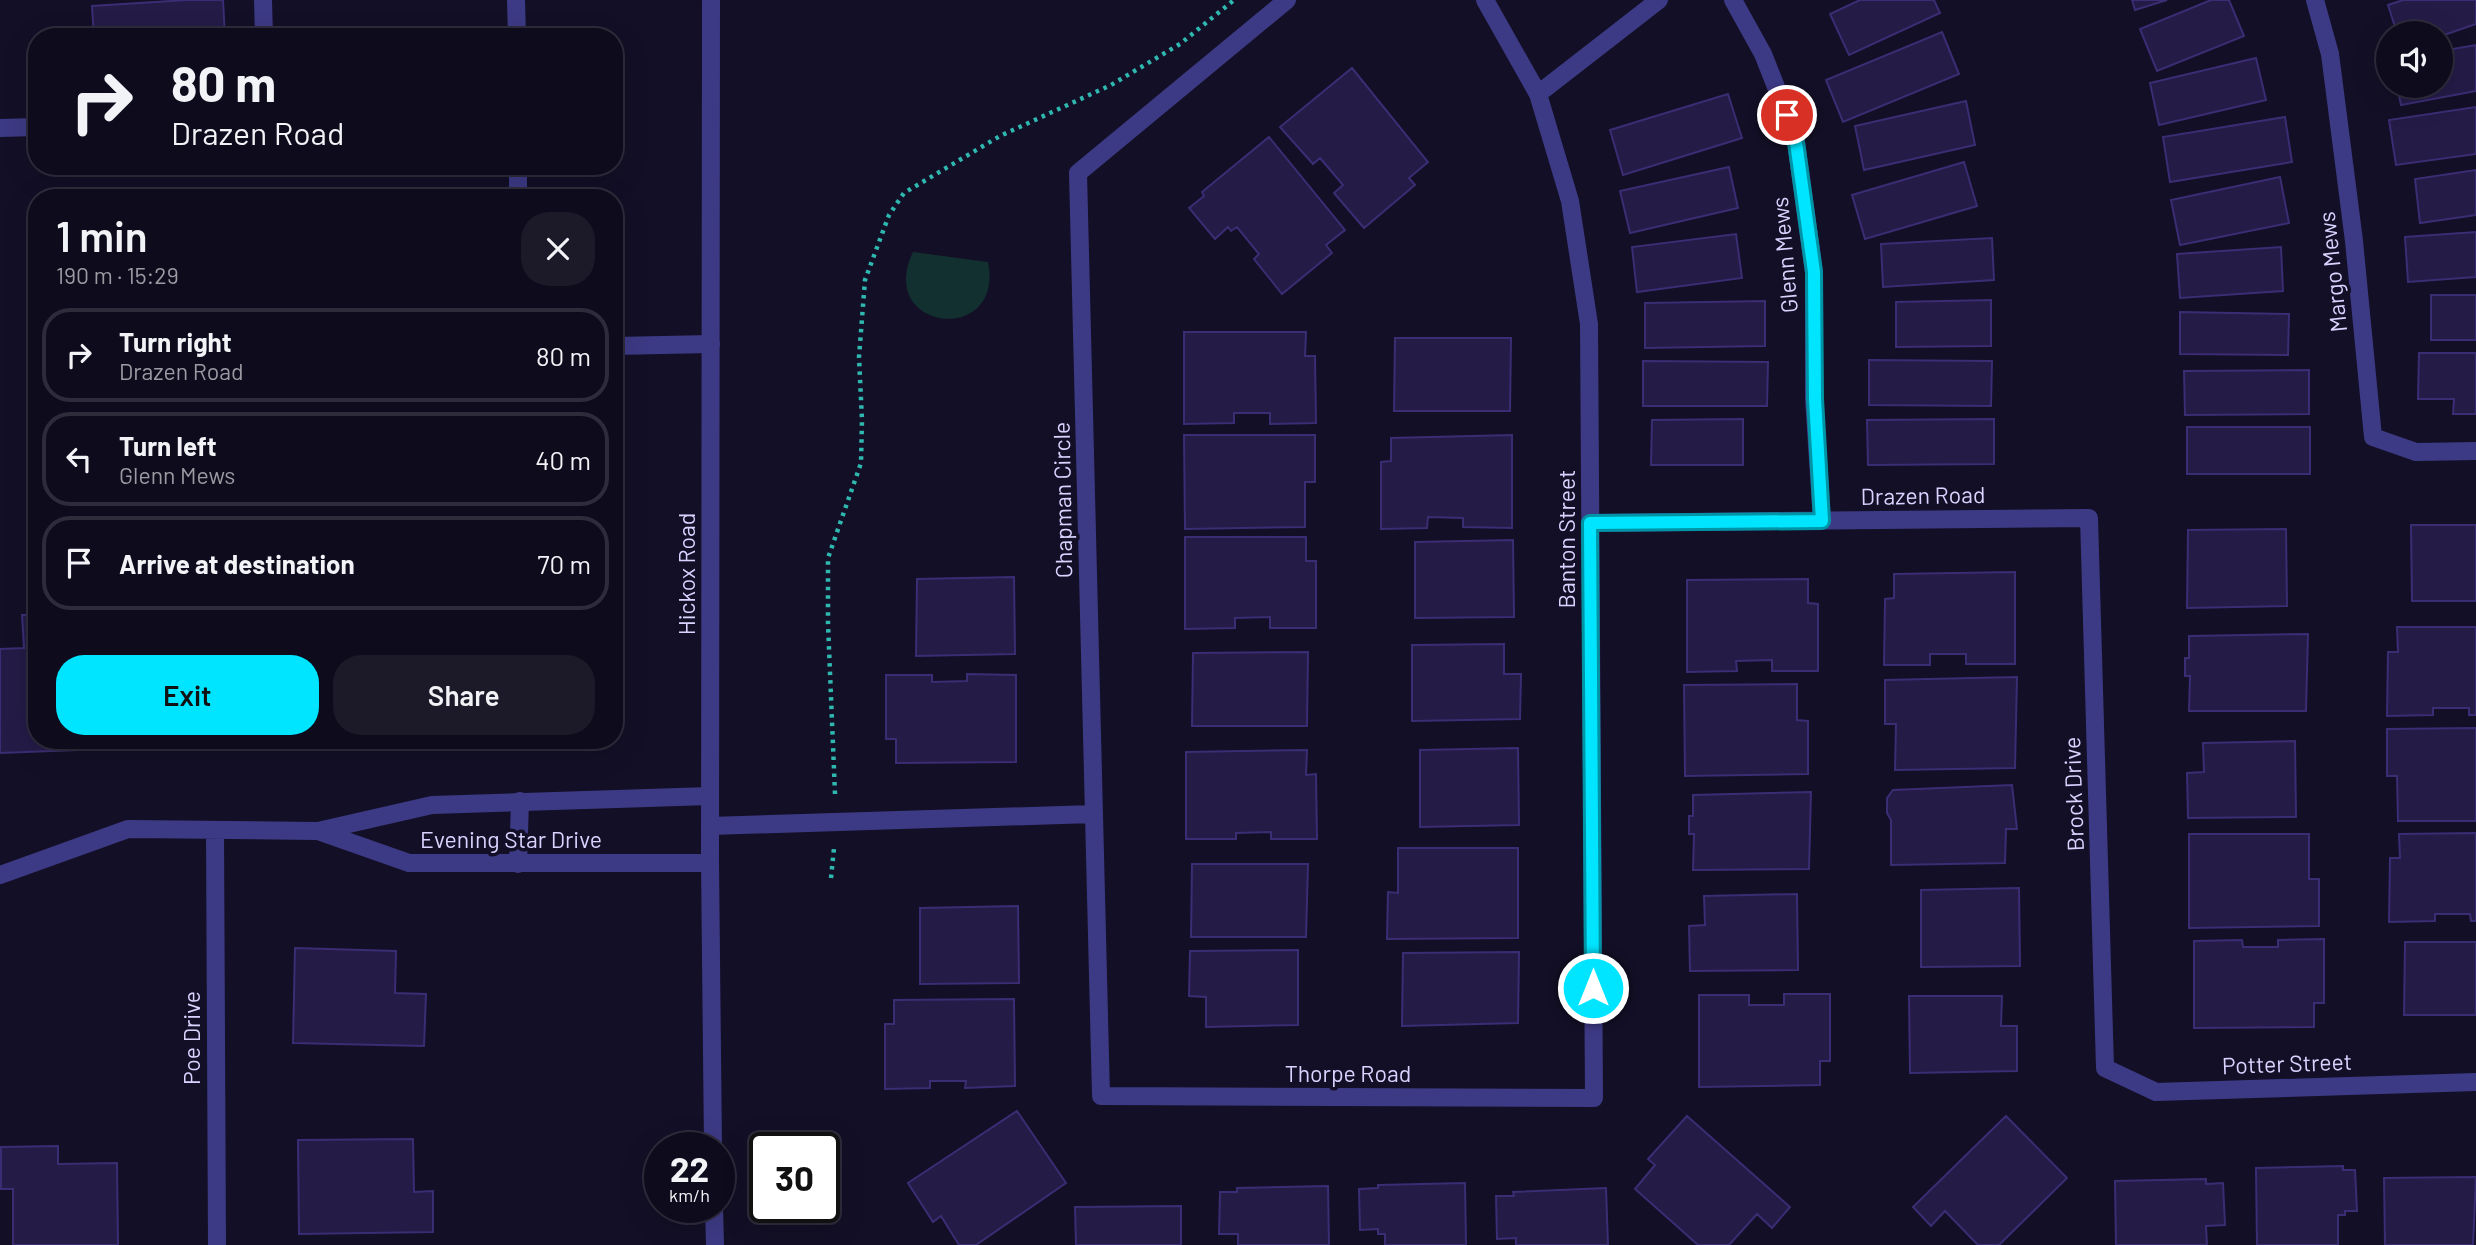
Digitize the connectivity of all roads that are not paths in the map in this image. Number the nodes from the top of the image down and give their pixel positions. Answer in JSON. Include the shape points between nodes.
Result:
{"nodes":[{"id":1,"x":263,"y":0,"type":"edge"},
{"id":2,"x":516,"y":0,"type":"edge"},
{"id":3,"x":711,"y":0,"type":"edge"},
{"id":4,"x":1287,"y":0,"type":"edge"},
{"id":5,"x":1485,"y":0,"type":"edge"},
{"id":6,"x":1659,"y":0,"type":"edge"},
{"id":7,"x":1733,"y":0,"type":"edge"},
{"id":8,"x":2315,"y":0,"type":"edge"},
{"id":9,"x":264,"y":28,"type":"edge"},
{"id":10,"x":517,"y":28,"type":"edge"},
{"id":11,"x":1538,"y":94,"type":"junction"},
{"id":12,"x":28,"y":127,"type":"edge"},
{"id":13,"x":0,"y":128,"type":"edge"},
{"id":14,"x":711,"y":344,"type":"junction"},
{"id":15,"x":623,"y":346,"type":"edge"},
{"id":16,"x":2476,"y":451,"type":"edge"},
{"id":17,"x":2089,"y":518,"type":"joint"},
{"id":18,"x":1822,"y":521,"type":"junction"},
{"id":19,"x":1590,"y":523,"type":"junction"},
{"id":20,"x":710,"y":796,"type":"junction"},
{"id":21,"x":520,"y":801,"type":"junction"},
{"id":22,"x":1093,"y":814,"type":"junction"},
{"id":23,"x":710,"y":826,"type":"junction"},
{"id":24,"x":215,"y":831,"type":"junction"},
{"id":25,"x":318,"y":831,"type":"junction"},
{"id":26,"x":710,"y":863,"type":"junction"},
{"id":27,"x":518,"y":864,"type":"junction"},
{"id":28,"x":0,"y":875,"type":"edge"},
{"id":29,"x":2105,"y":1068,"type":"joint"},
{"id":30,"x":2476,"y":1082,"type":"edge"},
{"id":31,"x":1101,"y":1096,"type":"joint"},
{"id":32,"x":1594,"y":1098,"type":"joint"},
{"id":33,"x":713,"y":1132,"type":"edge"},
{"id":34,"x":714,"y":1223,"type":"edge"},
{"id":35,"x":216,"y":1245,"type":"edge"},
{"id":36,"x":715,"y":1245,"type":"edge"}],
"edges":[{"from":1,"to":9,"type":"street"},
{"from":2,"to":10,"type":"street"},
{"from":3,"to":14,"type":"street","name":"Hickox Road"},
{"from":4,"to":22,"type":"street","name":"Chapman Circle","via":[[1078,173]]},
{"from":5,"to":11,"type":"street","name":"Banton Street"},
{"from":6,"to":11,"type":"street"},
{"from":7,"to":18,"type":"street","name":"Glenn Mews","via":[[1763,54],[1795,135],[1814,272]]},
{"from":8,"to":16,"type":"street","name":"Margo Mews","via":[[2330,54],[2373,437],[2416,452]]},
{"from":11,"to":19,"type":"street","name":"Banton Street","via":[[1570,201],[1589,324]]},
{"from":12,"to":13,"type":"street"},
{"from":14,"to":15,"type":"street"},
{"from":14,"to":20,"type":"street","name":"Hickox Road"},
{"from":17,"to":18,"type":"street","name":"Drazen Road"},
{"from":17,"to":29,"type":"street","name":"Brock Drive"},
{"from":18,"to":19,"type":"street","name":"Drazen Road"},
{"from":19,"to":32,"type":"street","name":"Banton Street"},
{"from":20,"to":21,"type":"street","name":"Evening Star Drive"},
{"from":20,"to":23,"type":"street","name":"Hickox Road"},
{"from":21,"to":25,"type":"street","name":"Evening Star Drive","via":[[432,806]]},
{"from":21,"to":27,"type":"street"},
{"from":22,"to":23,"type":"street"},
{"from":22,"to":31,"type":"street","name":"Chapman Circle"},
{"from":23,"to":26,"type":"street","name":"Hickox Road"},
{"from":24,"to":25,"type":"street","name":"Evening Star Drive"},
{"from":24,"to":28,"type":"street","name":"Evening Star Drive","via":[[128,829]]},
{"from":24,"to":35,"type":"street","name":"Poe Drive"},
{"from":25,"to":27,"type":"street","name":"Evening Star Drive","via":[[409,863]]},
{"from":26,"to":27,"type":"street","name":"Evening Star Drive"},
{"from":26,"to":33,"type":"street","name":"Hickox Road"},
{"from":29,"to":30,"type":"street","name":"Potter Street","via":[[2157,1092]]},
{"from":31,"to":32,"type":"street","name":"Thorpe Road"},
{"from":34,"to":36,"type":"street"}]}
